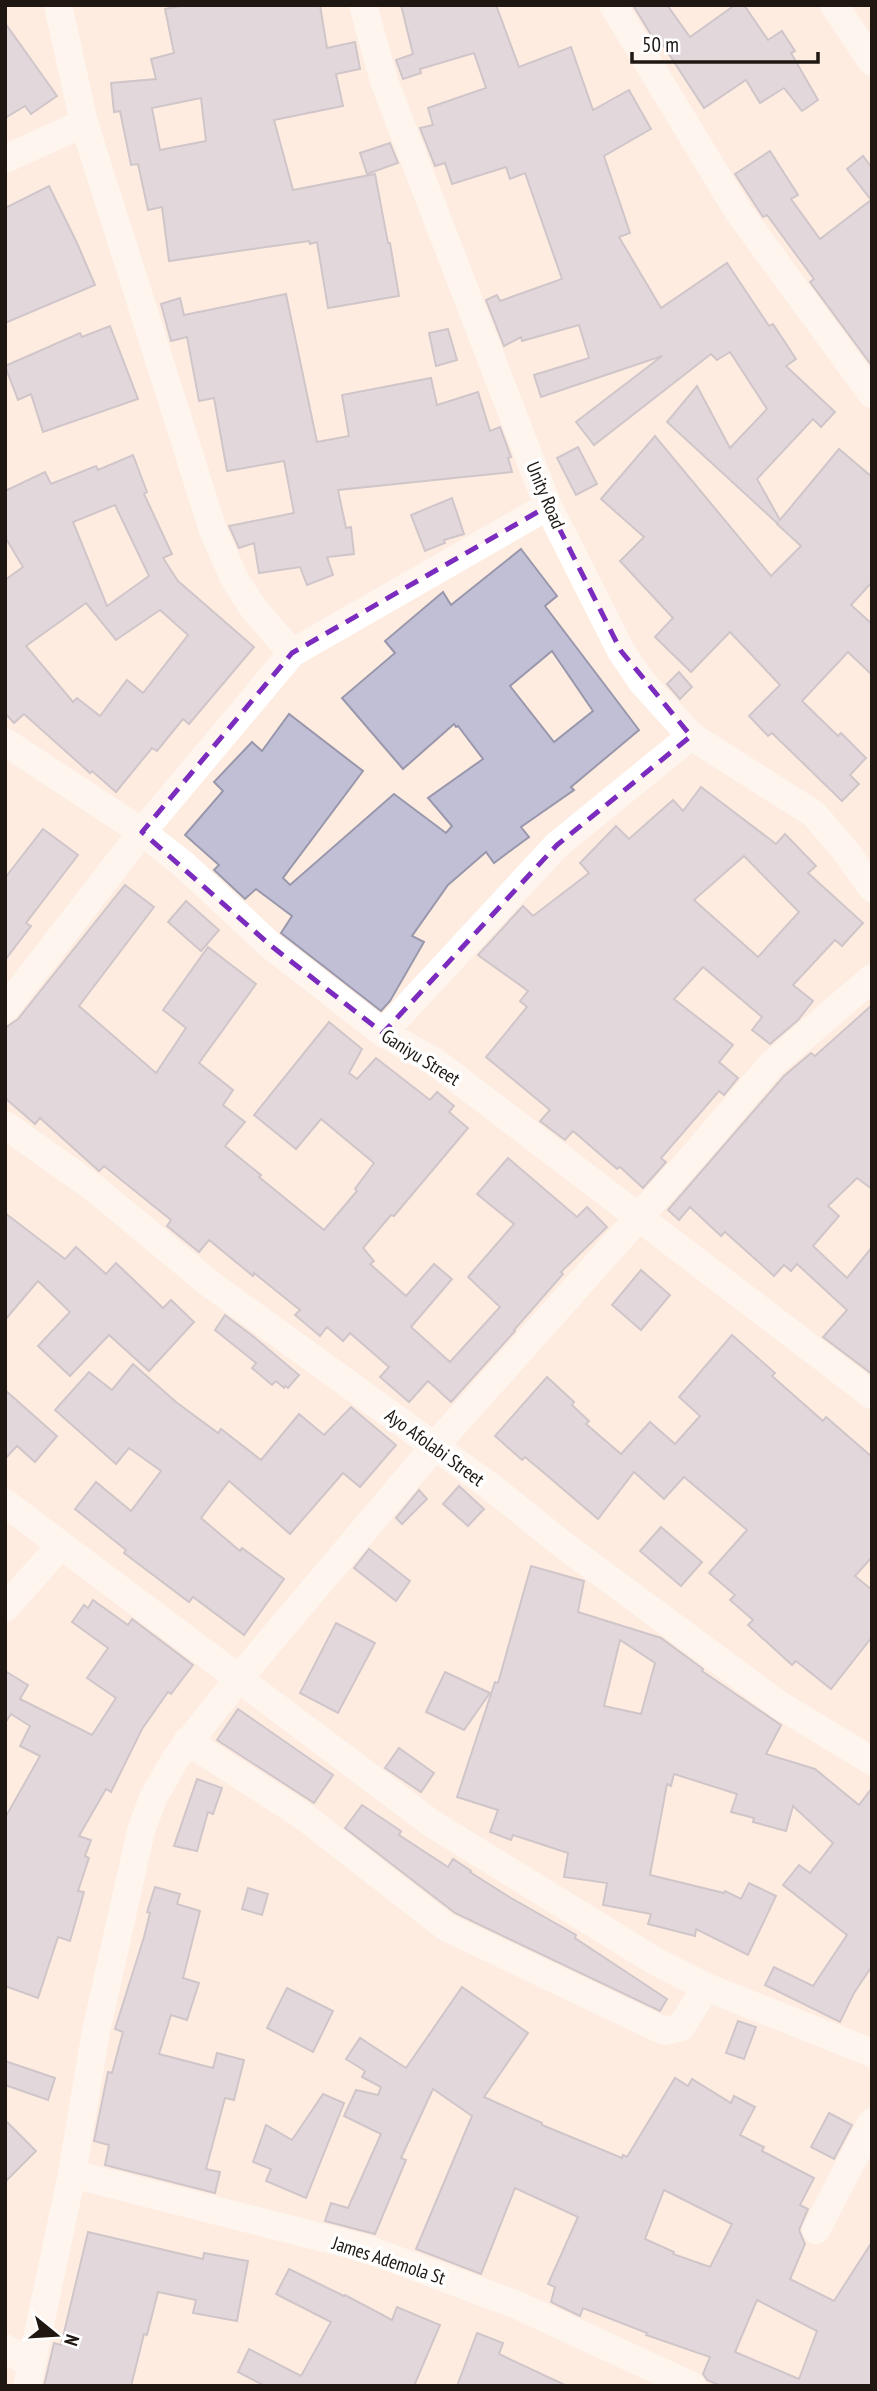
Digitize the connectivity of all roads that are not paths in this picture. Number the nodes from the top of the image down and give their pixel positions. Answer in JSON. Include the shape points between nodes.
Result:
{"nodes":[{"id":1,"x":58,"y":5,"type":"edge"},
{"id":2,"x":363,"y":5,"type":"edge"},
{"id":3,"x":613,"y":5,"type":"edge"},
{"id":4,"x":834,"y":5,"type":"edge"},
{"id":5,"x":872,"y":62,"type":"edge"},
{"id":6,"x":84,"y":123,"type":"junction"},
{"id":7,"x":5,"y":159,"type":"edge"},
{"id":8,"x":872,"y":394,"type":"edge"},
{"id":9,"x":548,"y":506,"type":"junction"},
{"id":10,"x":292,"y":653,"type":"junction"},
{"id":11,"x":691,"y":736,"type":"junction"},
{"id":12,"x":5,"y":742,"type":"edge"},
{"id":13,"x":142,"y":832,"type":"junction"},
{"id":14,"x":872,"y":888,"type":"edge"},
{"id":15,"x":872,"y":978,"type":"edge"},
{"id":16,"x":5,"y":1009,"type":"edge"},
{"id":17,"x":383,"y":1033,"type":"junction"},
{"id":18,"x":5,"y":1125,"type":"edge"},
{"id":19,"x":638,"y":1217,"type":"junction"},
{"id":20,"x":872,"y":1395,"type":"edge"},
{"id":21,"x":434,"y":1447,"type":"junction"},
{"id":22,"x":5,"y":1503,"type":"edge"},
{"id":23,"x":60,"y":1546,"type":"junction"},
{"id":24,"x":5,"y":1608,"type":"edge"},
{"id":25,"x":239,"y":1678,"type":"junction"},
{"id":26,"x":187,"y":1741,"type":"junction"},
{"id":27,"x":872,"y":1760,"type":"edge"},
{"id":28,"x":706,"y":1987,"type":"junction"},
{"id":29,"x":872,"y":2053,"type":"edge"},
{"id":30,"x":872,"y":2122,"type":"edge"},
{"id":31,"x":72,"y":2174,"type":"junction"},
{"id":32,"x":816,"y":2230,"type":"dead end"},
{"id":33,"x":5,"y":2348,"type":"edge"},
{"id":34,"x":28,"y":2375,"type":"edge"},
{"id":35,"x":692,"y":2386,"type":"edge"}],
"edges":[{"from":1,"to":6,"type":"street"},
{"from":2,"to":9,"type":"street","name":"Unity Road","via":[[384,81]]},
{"from":3,"to":8,"type":"street","via":[[738,211]]},
{"from":4,"to":5,"type":"street"},
{"from":6,"to":7,"type":"street"},
{"from":6,"to":10,"type":"street","via":[[214,533],[234,580]]},
{"from":9,"to":10,"type":"street"},
{"from":9,"to":11,"type":"street","name":"Unity Road","via":[[621,651]]},
{"from":10,"to":13,"type":"street"},
{"from":11,"to":14,"type":"street","name":"Unity Road","via":[[814,814]]},
{"from":11,"to":17,"type":"street","via":[[556,845]]},
{"from":12,"to":13,"type":"street","name":"Ganiyu Street"},
{"from":13,"to":16,"type":"street"},
{"from":13,"to":17,"type":"street","name":"Ganiyu Street","via":[[270,945]]},
{"from":15,"to":19,"type":"street","via":[[772,1064]]},
{"from":17,"to":19,"type":"street","name":"Ganiyu Street","via":[[435,1062]]},
{"from":18,"to":21,"type":"street","name":"Ayo Afolabi Street","via":[[94,1188],[211,1284]]},
{"from":19,"to":20,"type":"street","name":"Ganiyu Street"},
{"from":19,"to":21,"type":"street"},
{"from":21,"to":25,"type":"street"},
{"from":21,"to":27,"type":"street","name":"Ayo Afolabi Street","via":[[778,1704]]},
{"from":22,"to":23,"type":"street"},
{"from":23,"to":24,"type":"street"},
{"from":23,"to":25,"type":"street"},
{"from":25,"to":26,"type":"street"},
{"from":25,"to":28,"type":"street","via":[[431,1823],[655,1961]]},
{"from":26,"to":28,"type":"street","via":[[302,1815],[446,1927],[665,2032],[681,2027]]},
{"from":26,"to":31,"type":"street","via":[[153,1798],[141,1831],[96,2031]]},
{"from":28,"to":29,"type":"street"},
{"from":30,"to":32,"type":"street"},
{"from":31,"to":34,"type":"street"},
{"from":31,"to":35,"type":"street","name":"James Ademola St","via":[[367,2249],[517,2305]]},
{"from":33,"to":34,"type":"street"}]}
